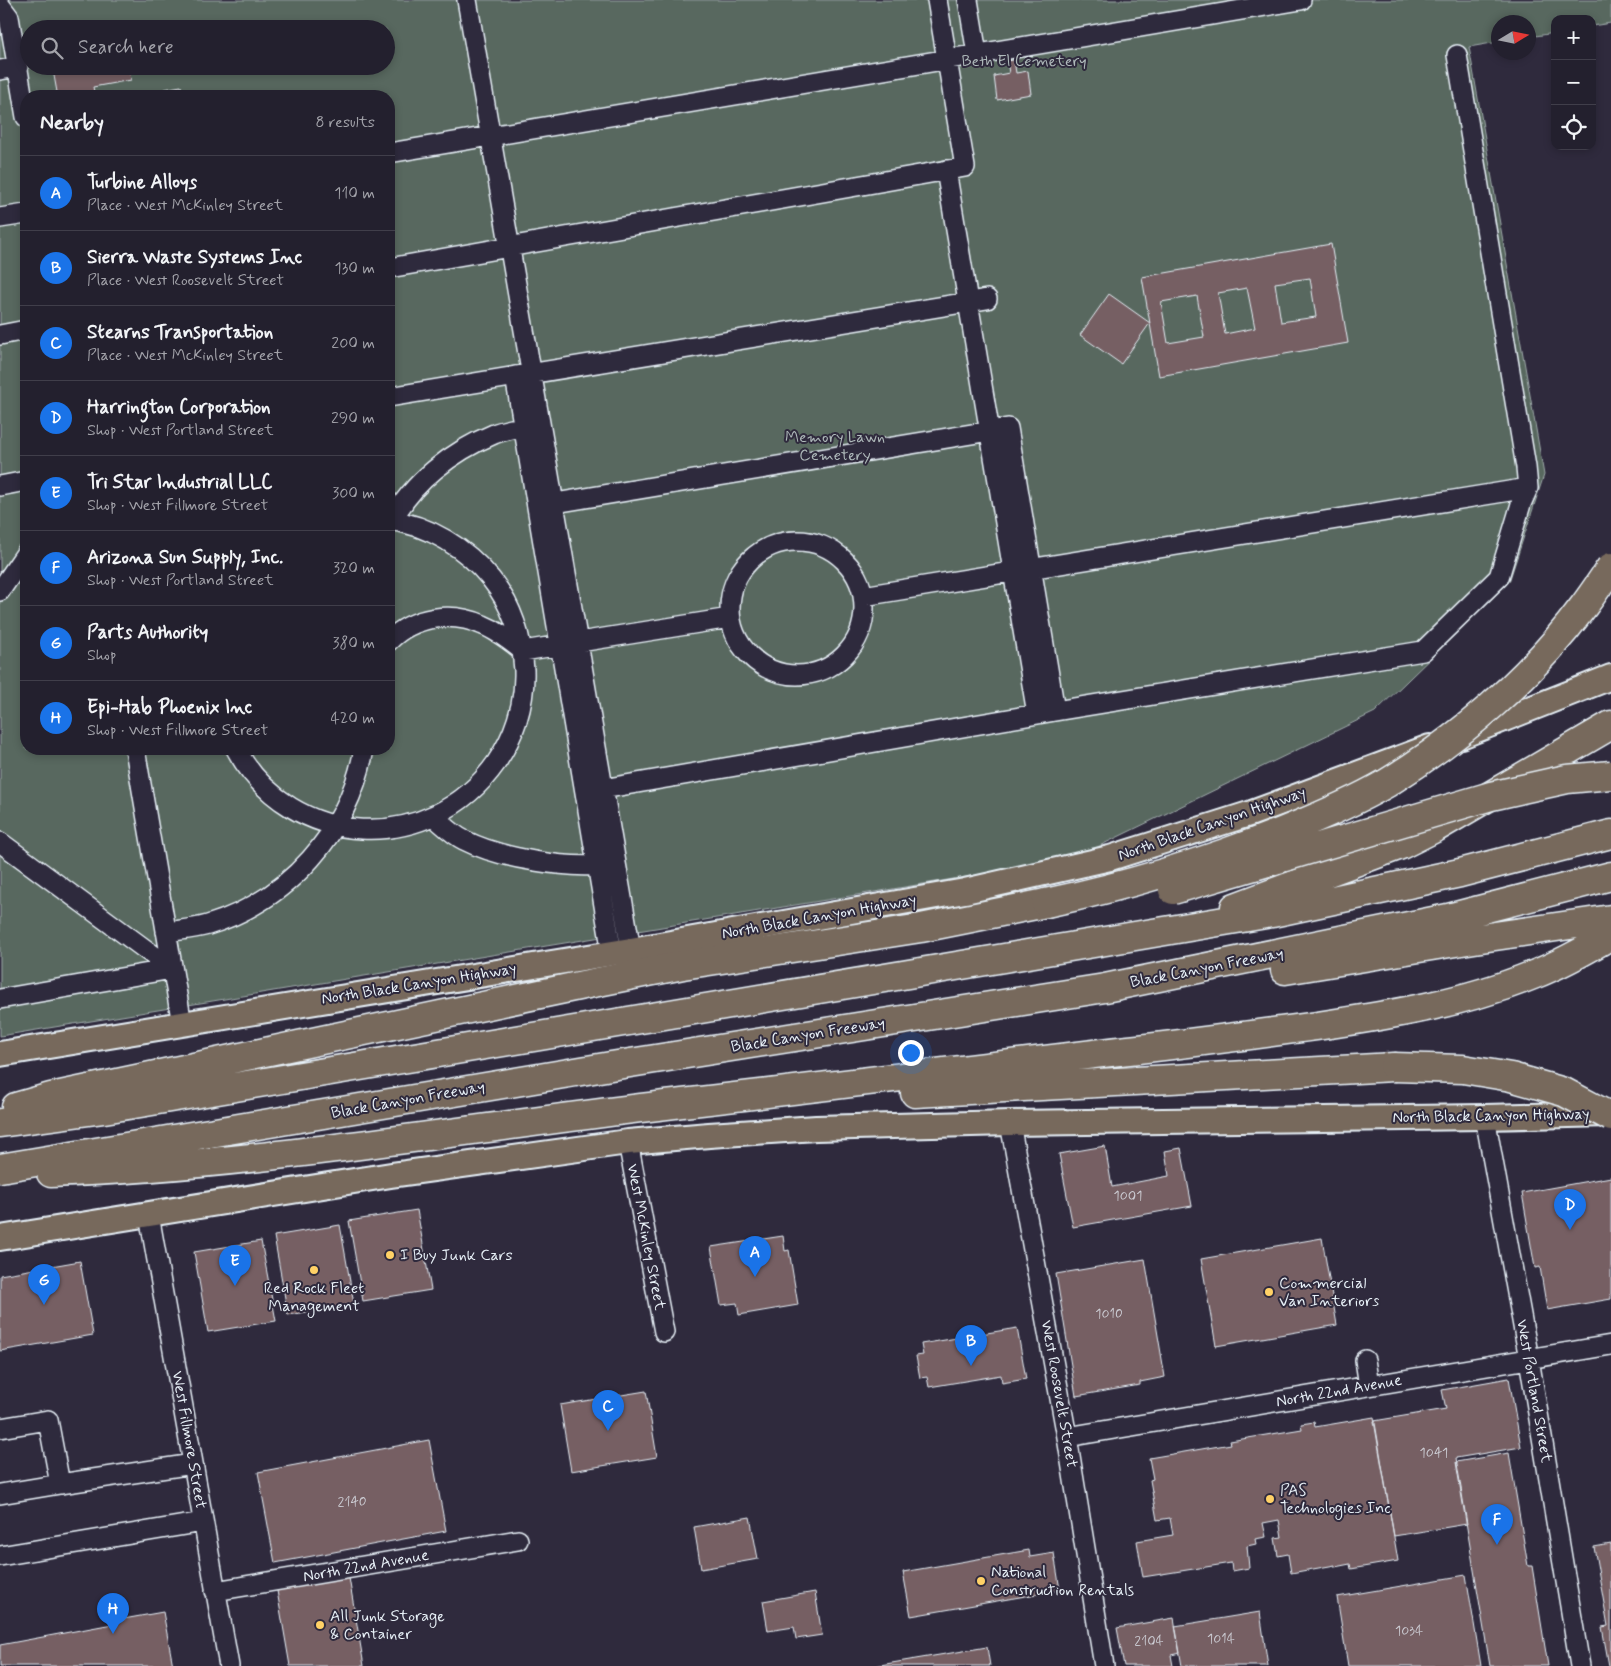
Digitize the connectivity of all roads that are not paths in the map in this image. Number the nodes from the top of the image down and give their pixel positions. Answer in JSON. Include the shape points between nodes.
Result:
{"nodes":[{"id":1,"x":467,"y":0,"type":"edge"},
{"id":2,"x":937,"y":0,"type":"edge"},
{"id":3,"x":968,"y":0,"type":"edge"},
{"id":4,"x":1301,"y":0,"type":"edge"},
{"id":5,"x":0,"y":5,"type":"edge"},
{"id":6,"x":977,"y":54,"type":"junction"},
{"id":7,"x":1457,"y":55,"type":"dead end"},
{"id":8,"x":947,"y":59,"type":"junction"},
{"id":9,"x":9,"y":68,"type":"edge"},
{"id":10,"x":20,"y":100,"type":"edge"},
{"id":11,"x":490,"y":136,"type":"junction"},
{"id":12,"x":395,"y":152,"type":"edge"},
{"id":13,"x":946,"y":170,"type":"junction"},
{"id":14,"x":20,"y":215,"type":"edge"},
{"id":15,"x":0,"y":218,"type":"edge"},
{"id":16,"x":509,"y":246,"type":"junction"},
{"id":17,"x":395,"y":267,"type":"edge"},
{"id":18,"x":977,"y":301,"type":"junction"},
{"id":19,"x":20,"y":331,"type":"edge"},
{"id":20,"x":0,"y":335,"type":"edge"},
{"id":21,"x":523,"y":375,"type":"junction"},
{"id":22,"x":395,"y":396,"type":"edge"},
{"id":23,"x":524,"y":426,"type":"junction"},
{"id":24,"x":999,"y":429,"type":"junction"},
{"id":25,"x":20,"y":482,"type":"edge"},
{"id":26,"x":0,"y":486,"type":"edge"},
{"id":27,"x":1528,"y":488,"type":"junction"},
{"id":28,"x":545,"y":504,"type":"junction"},
{"id":29,"x":395,"y":513,"type":"edge"},
{"id":30,"x":395,"y":521,"type":"edge"},
{"id":31,"x":20,"y":562,"type":"edge"},
{"id":32,"x":1611,"y":567,"type":"edge"},
{"id":33,"x":1022,"y":570,"type":"junction"},
{"id":34,"x":0,"y":591,"type":"edge"},
{"id":35,"x":863,"y":596,"type":"junction"},
{"id":36,"x":730,"y":618,"type":"junction"},
{"id":37,"x":395,"y":634,"type":"edge"},
{"id":38,"x":569,"y":643,"type":"junction"},
{"id":39,"x":523,"y":651,"type":"junction"},
{"id":40,"x":1611,"y":677,"type":"edge"},
{"id":41,"x":1046,"y":713,"type":"junction"},
{"id":42,"x":1611,"y":726,"type":"edge"},
{"id":43,"x":136,"y":755,"type":"edge"},
{"id":44,"x":239,"y":755,"type":"edge"},
{"id":45,"x":362,"y":755,"type":"edge"},
{"id":46,"x":1611,"y":775,"type":"edge"},
{"id":47,"x":594,"y":790,"type":"junction"},
{"id":48,"x":433,"y":816,"type":"junction"},
{"id":49,"x":336,"y":827,"type":"junction"},
{"id":50,"x":1611,"y":834,"type":"edge"},
{"id":51,"x":0,"y":842,"type":"edge"},
{"id":52,"x":606,"y":864,"type":"junction"},
{"id":53,"x":1611,"y":876,"type":"edge"},
{"id":54,"x":1047,"y":911,"type":"junction"},
{"id":55,"x":1611,"y":920,"type":"edge"},
{"id":56,"x":1172,"y":931,"type":"junction"},
{"id":57,"x":166,"y":932,"type":"junction"},
{"id":58,"x":1611,"y":935,"type":"edge"},
{"id":59,"x":621,"y":951,"type":"junction"},
{"id":60,"x":172,"y":969,"type":"junction"},
{"id":61,"x":1105,"y":988,"type":"junction"},
{"id":62,"x":0,"y":999,"type":"edge"},
{"id":63,"x":182,"y":1024,"type":"junction"},
{"id":64,"x":0,"y":1054,"type":"edge"},
{"id":65,"x":763,"y":1094,"type":"junction"},
{"id":66,"x":0,"y":1111,"type":"edge"},
{"id":67,"x":1611,"y":1115,"type":"edge"},
{"id":68,"x":1485,"y":1117,"type":"junction"},
{"id":69,"x":0,"y":1123,"type":"edge"},
{"id":70,"x":1010,"y":1123,"type":"junction"},
{"id":71,"x":628,"y":1142,"type":"junction"},
{"id":72,"x":0,"y":1168,"type":"edge"},
{"id":73,"x":0,"y":1175,"type":"edge"},
{"id":74,"x":149,"y":1215,"type":"junction"},
{"id":75,"x":0,"y":1238,"type":"edge"},
{"id":76,"x":664,"y":1332,"type":"dead end"},
{"id":77,"x":1611,"y":1345,"type":"edge"},
{"id":78,"x":1529,"y":1358,"type":"junction"},
{"id":79,"x":1365,"y":1360,"type":"dead end"},
{"id":80,"x":1369,"y":1386,"type":"junction"},
{"id":81,"x":0,"y":1428,"type":"edge"},
{"id":82,"x":1067,"y":1437,"type":"junction"},
{"id":83,"x":193,"y":1464,"type":"junction"},
{"id":84,"x":60,"y":1484,"type":"junction"},
{"id":85,"x":0,"y":1494,"type":"edge"},
{"id":86,"x":203,"y":1522,"type":"junction"},
{"id":87,"x":518,"y":1540,"type":"dead end"},
{"id":88,"x":0,"y":1556,"type":"edge"},
{"id":89,"x":215,"y":1591,"type":"junction"},
{"id":90,"x":229,"y":1666,"type":"edge"},
{"id":91,"x":1104,"y":1666,"type":"edge"},
{"id":92,"x":1580,"y":1666,"type":"edge"}],
"edges":[{"from":1,"to":11,"type":"street"},
{"from":2,"to":8,"type":"street"},
{"from":3,"to":6,"type":"street"},
{"from":4,"to":6,"type":"street"},
{"from":5,"to":9,"type":"street","via":[[9,18]]},
{"from":6,"to":8,"type":"street"},
{"from":7,"to":27,"type":"street"},
{"from":8,"to":11,"type":"street"},
{"from":8,"to":13,"type":"street","via":[[965,167]]},
{"from":9,"to":10,"type":"street"},
{"from":11,"to":12,"type":"street"},
{"from":11,"to":16,"type":"street"},
{"from":13,"to":16,"type":"street"},
{"from":13,"to":18,"type":"street"},
{"from":14,"to":15,"type":"street"},
{"from":16,"to":17,"type":"street"},
{"from":16,"to":21,"type":"street"},
{"from":18,"to":21,"type":"street"},
{"from":18,"to":24,"type":"street"},
{"from":19,"to":20,"type":"street"},
{"from":21,"to":22,"type":"street"},
{"from":21,"to":23,"type":"street"},
{"from":21,"to":28,"type":"street"},
{"from":23,"to":28,"type":"street"},
{"from":23,"to":29,"type":"street","via":[[494,434],[462,450],[432,472]]},
{"from":24,"to":28,"type":"street"},
{"from":24,"to":33,"type":"street"},
{"from":25,"to":26,"type":"street"},
{"from":27,"to":33,"type":"street"},
{"from":27,"to":41,"type":"street","via":[[1500,577],[1423,651]]},
{"from":28,"to":38,"type":"street"},
{"from":30,"to":39,"type":"street","via":[[424,528],[453,543],[479,564],[507,604]]},
{"from":31,"to":34,"type":"street"},
{"from":32,"to":54,"type":"highway","bridge":true,"via":[[1583,608],[1534,665],[1480,715],[1386,783],[1317,818],[1201,862]]},
{"from":33,"to":35,"type":"street"},
{"from":33,"to":41,"type":"street"},
{"from":35,"to":36,"type":"street","via":[[855,574],[840,556],[820,544],[797,540],[774,544],[754,556],[739,573],[730,595]]},
{"from":35,"to":36,"type":"street","via":[[864,618],[857,638],[845,656],[828,668],[808,675],[786,675],[766,668],[749,656],[736,638]]},
{"from":36,"to":38,"type":"street"},
{"from":37,"to":39,"type":"street","via":[[425,619],[455,617],[483,624]]},
{"from":38,"to":39,"type":"street"},
{"from":38,"to":47,"type":"street"},
{"from":39,"to":48,"type":"street","via":[[524,684],[519,718],[506,749],[474,788]]},
{"from":40,"to":59,"type":"main road","name":"North Black Canyon Highway","via":[[1252,813],[1110,858],[965,891]]},
{"from":41,"to":47,"type":"street"},
{"from":42,"to":56,"type":"highway","via":[[1401,845]]},
{"from":43,"to":57,"type":"street"},
{"from":44,"to":49,"type":"street","via":[[246,768],[271,794],[301,814]]},
{"from":45,"to":49,"type":"street","via":[[353,790]]},
{"from":46,"to":54,"type":"highway","bridge":true,"via":[[1567,779],[1491,796],[1151,896]]},
{"from":47,"to":52,"type":"street"},
{"from":48,"to":49,"type":"street","via":[[401,827],[368,830]]},
{"from":48,"to":52,"type":"street","via":[[463,840],[514,858],[576,865]]},
{"from":49,"to":57,"type":"street","via":[[311,860],[281,888],[246,910],[207,925]]},
{"from":50,"to":56,"type":"highway","via":[[1378,892]]},
{"from":51,"to":60,"type":"street"},
{"from":52,"to":59,"type":"street"},
{"from":53,"to":61,"type":"highway","name":"Black Canyon Freeway","via":[[1448,918]]},
{"from":54,"to":66,"type":"highway","via":[[683,966],[51,1097]]},
{"from":55,"to":61,"type":"highway","via":[[1248,975]]},
{"from":56,"to":69,"type":"highway","via":[[104,1109]]},
{"from":57,"to":60,"type":"street"},
{"from":58,"to":65,"type":"highway","via":[[1533,976],[1463,999],[1406,1013],[1241,1037]]},
{"from":59,"to":63,"type":"main road","name":"North Black Canyon Highway"},
{"from":60,"to":62,"type":"street"},
{"from":60,"to":63,"type":"street"},
{"from":61,"to":72,"type":"highway","name":"Black Canyon Freeway"},
{"from":63,"to":64,"type":"main road","name":"North Black Canyon Highway"},
{"from":65,"to":67,"type":"highway","bridge":true,"via":[[860,1096],[1394,1068],[1463,1069],[1511,1077],[1564,1092]]},
{"from":65,"to":73,"type":"highway","via":[[308,1152],[116,1171]]},
{"from":67,"to":68,"type":"main road","name":"North Black Canyon Highway"},
{"from":68,"to":70,"type":"main road","name":"North Black Canyon Highway"},
{"from":68,"to":78,"type":"street","name":"West Portland Street"},
{"from":70,"to":71,"type":"main road","name":"North Black Canyon Highway","via":[[816,1128]]},
{"from":70,"to":82,"type":"street","name":"West Roosevelt Street"},
{"from":71,"to":74,"type":"main road","name":"North Black Canyon Highway","via":[[390,1175]]},
{"from":71,"to":76,"type":"street","name":"West McKinley Street"},
{"from":74,"to":75,"type":"main road","name":"North Black Canyon Highway"},
{"from":74,"to":83,"type":"street","name":"West Fillmore Street"},
{"from":77,"to":78,"type":"street","name":"North 22nd Avenue"},
{"from":78,"to":80,"type":"street","name":"North 22nd Avenue"},
{"from":78,"to":92,"type":"street","name":"West Portland Street"},
{"from":79,"to":80,"type":"street"},
{"from":80,"to":82,"type":"street","name":"North 22nd Avenue"},
{"from":81,"to":84,"type":"street","via":[[48,1420]]},
{"from":82,"to":91,"type":"street","name":"West Roosevelt Street"},
{"from":83,"to":84,"type":"street"},
{"from":83,"to":86,"type":"street","name":"West Fillmore Street"},
{"from":84,"to":85,"type":"street"},
{"from":86,"to":88,"type":"street"},
{"from":86,"to":89,"type":"street","name":"West Fillmore Street"},
{"from":87,"to":89,"type":"street","name":"North 22nd Avenue"},
{"from":89,"to":90,"type":"street","name":"West Fillmore Street"}]}
